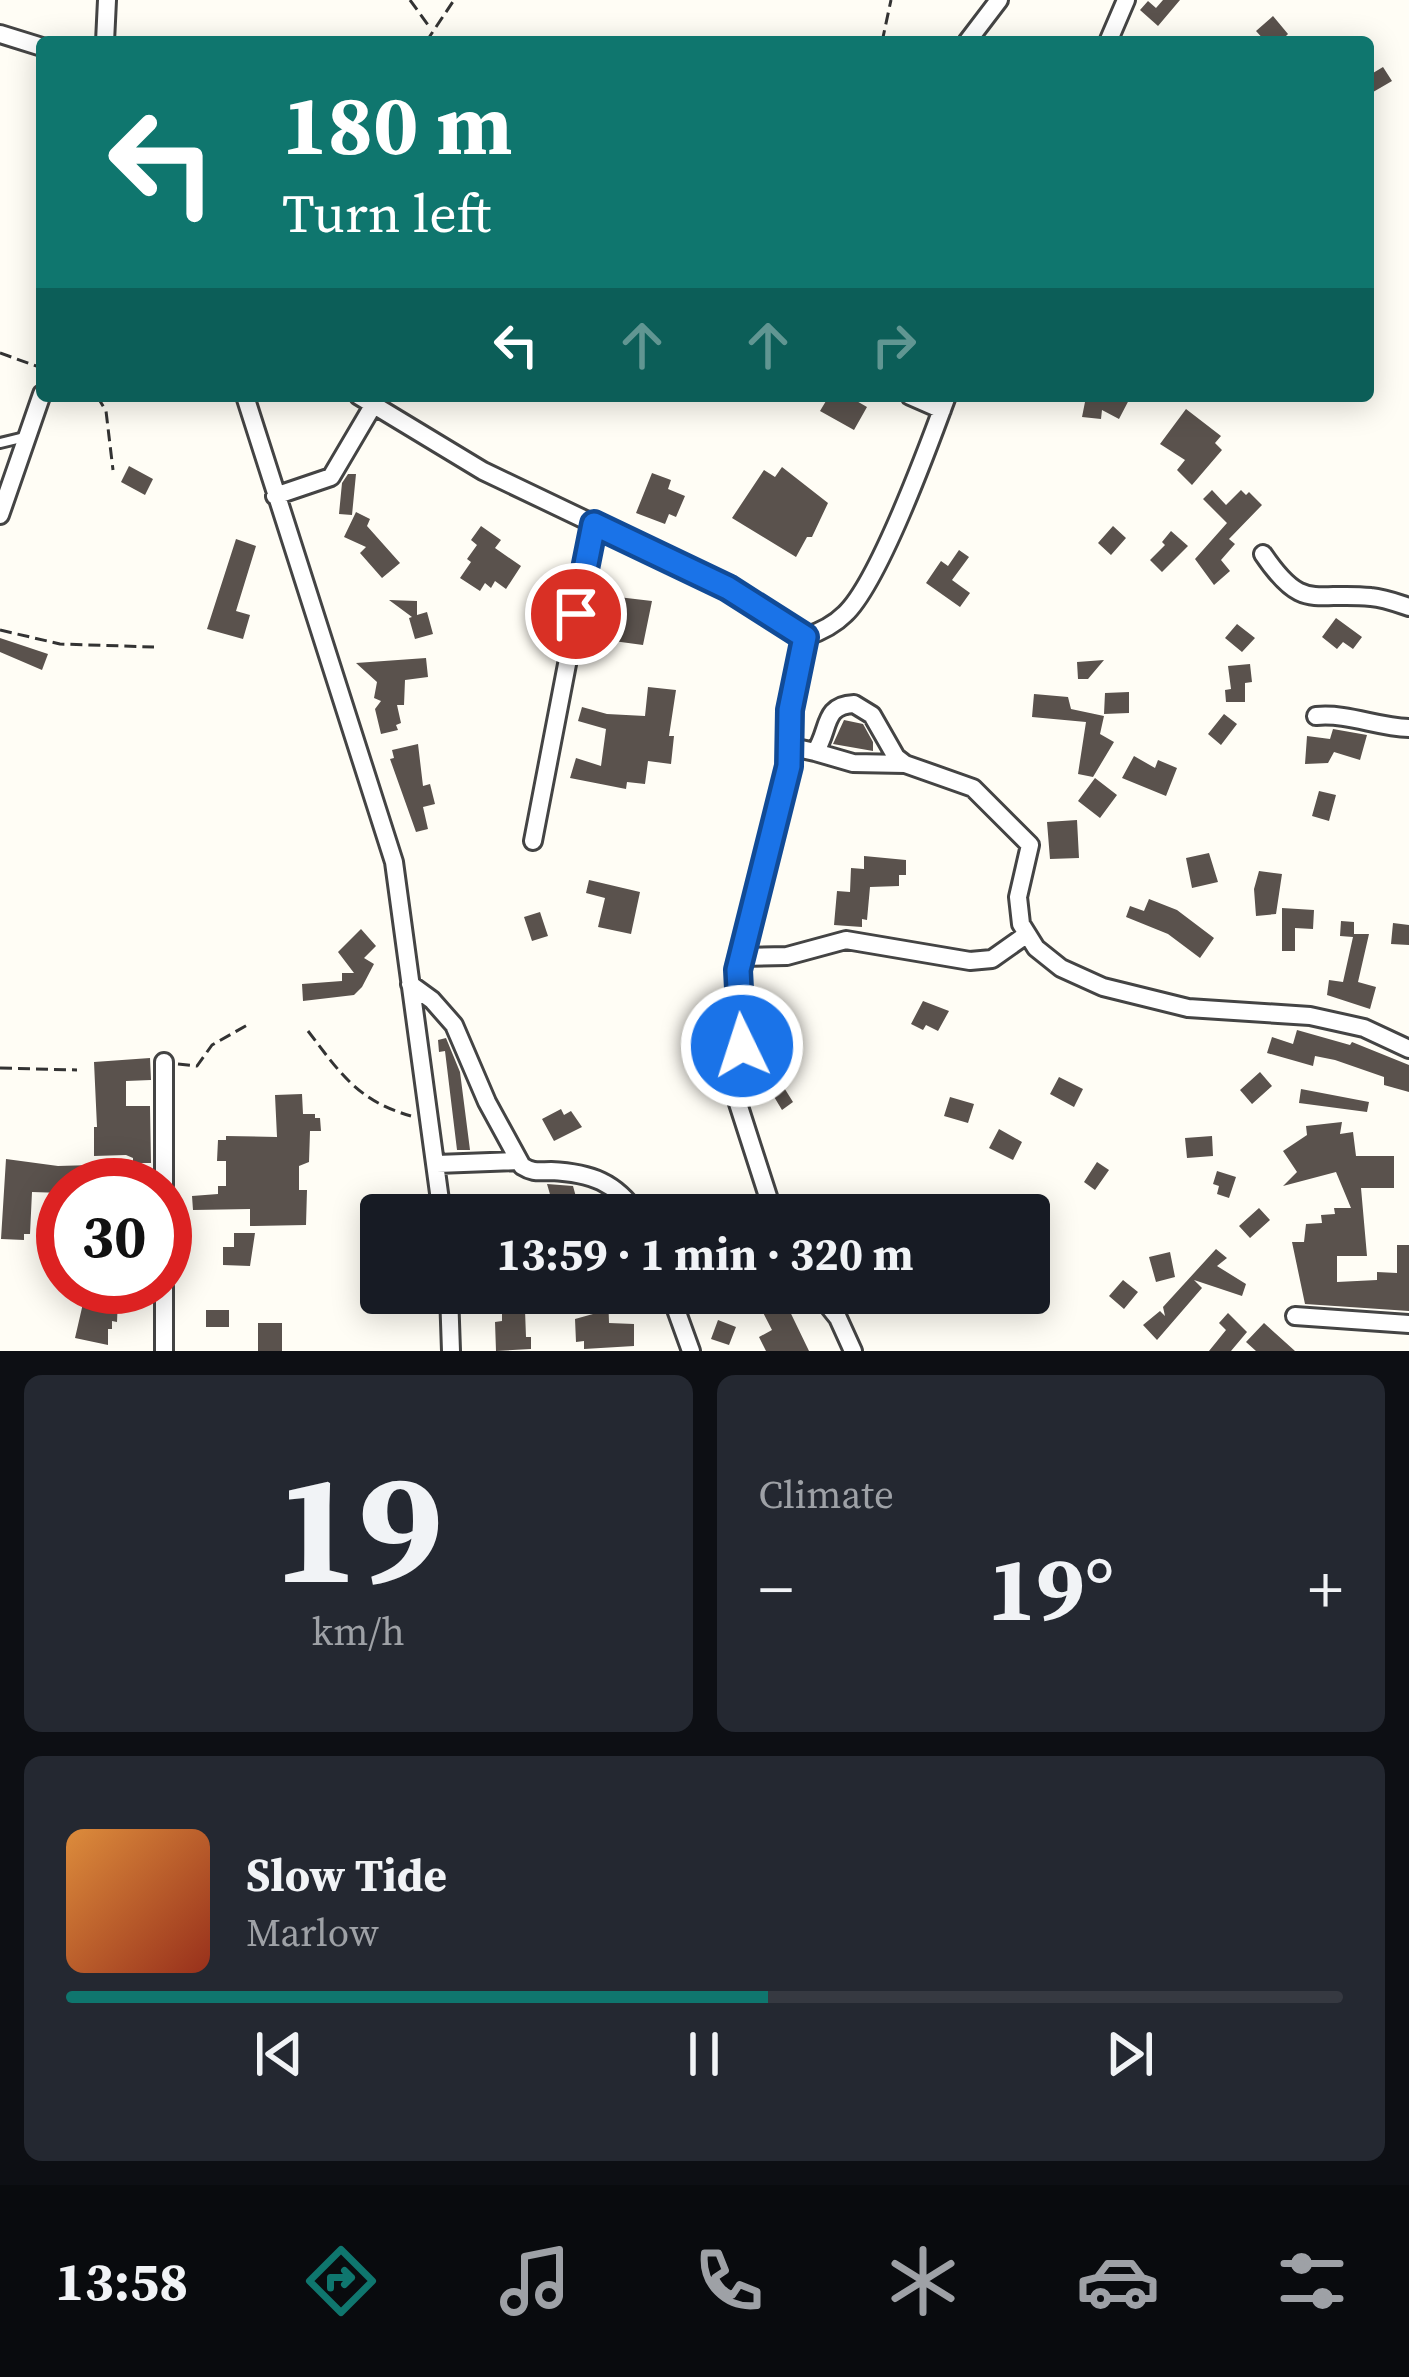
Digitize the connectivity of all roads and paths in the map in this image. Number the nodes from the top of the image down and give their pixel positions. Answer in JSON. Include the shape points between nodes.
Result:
{"nodes":[{"id":1,"x":107,"y":0,"type":"edge"},
{"id":2,"x":410,"y":0,"type":"edge"},
{"id":3,"x":454,"y":0,"type":"edge"},
{"id":4,"x":891,"y":0,"type":"edge"},
{"id":5,"x":999,"y":0,"type":"edge"},
{"id":6,"x":1126,"y":0,"type":"edge"},
{"id":7,"x":432,"y":31,"type":"junction"},
{"id":8,"x":0,"y":34,"type":"edge"},
{"id":9,"x":105,"y":36,"type":"edge"},
{"id":10,"x":429,"y":36,"type":"edge"},
{"id":11,"x":883,"y":36,"type":"edge"},
{"id":12,"x":972,"y":36,"type":"edge"},
{"id":13,"x":1111,"y":36,"type":"edge"},
{"id":14,"x":36,"y":45,"type":"edge"},
{"id":15,"x":0,"y":353,"type":"edge"},
{"id":16,"x":36,"y":366,"type":"edge"},
{"id":17,"x":39,"y":402,"type":"edge"},
{"id":18,"x":100,"y":402,"type":"edge"},
{"id":19,"x":247,"y":402,"type":"edge"},
{"id":20,"x":366,"y":402,"type":"edge"},
{"id":21,"x":370,"y":402,"type":"edge"},
{"id":22,"x":945,"y":403,"type":"edge"},
{"id":23,"x":27,"y":436,"type":"junction"},
{"id":24,"x":0,"y":443,"type":"edge"},
{"id":25,"x":113,"y":470,"type":"dead end"},
{"id":26,"x":275,"y":496,"type":"junction"},
{"id":27,"x":0,"y":515,"type":"edge"},
{"id":28,"x":594,"y":524,"type":"junction"},
{"id":29,"x":1264,"y":554,"type":"dead end"},
{"id":30,"x":1409,"y":607,"type":"edge"},
{"id":31,"x":0,"y":630,"type":"edge"},
{"id":32,"x":805,"y":637,"type":"junction"},
{"id":33,"x":154,"y":647,"type":"dead end"},
{"id":34,"x":1316,"y":716,"type":"dead end"},
{"id":35,"x":1409,"y":728,"type":"edge"},
{"id":36,"x":792,"y":747,"type":"junction"},
{"id":37,"x":815,"y":752,"type":"junction"},
{"id":38,"x":905,"y":764,"type":"junction"},
{"id":39,"x":532,"y":841,"type":"dead end"},
{"id":40,"x":1026,"y":935,"type":"junction"},
{"id":41,"x":742,"y":957,"type":"junction"},
{"id":42,"x":410,"y":984,"type":"junction"},
{"id":43,"x":249,"y":1024,"type":"dead end"},
{"id":44,"x":308,"y":1031,"type":"dead end"},
{"id":45,"x":1409,"y":1048,"type":"edge"},
{"id":46,"x":164,"y":1062,"type":"joint"},
{"id":47,"x":0,"y":1068,"type":"edge"},
{"id":48,"x":76,"y":1070,"type":"dead end"},
{"id":49,"x":430,"y":1121,"type":"junction"},
{"id":50,"x":164,"y":1158,"type":"edge"},
{"id":51,"x":519,"y":1161,"type":"junction"},
{"id":52,"x":436,"y":1164,"type":"junction"},
{"id":53,"x":440,"y":1194,"type":"edge"},
{"id":54,"x":621,"y":1194,"type":"edge"},
{"id":55,"x":767,"y":1194,"type":"edge"},
{"id":56,"x":164,"y":1314,"type":"edge"},
{"id":57,"x":450,"y":1314,"type":"edge"},
{"id":58,"x":678,"y":1314,"type":"edge"},
{"id":59,"x":835,"y":1314,"type":"edge"},
{"id":60,"x":1294,"y":1316,"type":"dead end"},
{"id":61,"x":1409,"y":1324,"type":"edge"},
{"id":62,"x":164,"y":1351,"type":"edge"},
{"id":63,"x":451,"y":1351,"type":"edge"},
{"id":64,"x":691,"y":1351,"type":"edge"},
{"id":65,"x":853,"y":1351,"type":"edge"}],
"edges":[{"from":1,"to":9,"type":"street"},
{"from":2,"to":7,"type":"path"},
{"from":3,"to":7,"type":"path"},
{"from":4,"to":11,"type":"path"},
{"from":5,"to":12,"type":"street"},
{"from":6,"to":13,"type":"street"},
{"from":7,"to":10,"type":"path"},
{"from":8,"to":14,"type":"street"},
{"from":15,"to":16,"type":"path"},
{"from":17,"to":23,"type":"street"},
{"from":18,"to":25,"type":"path"},
{"from":19,"to":26,"type":"street"},
{"from":20,"to":26,"type":"street","via":[[331,477]]},
{"from":21,"to":28,"type":"street","via":[[483,471]]},
{"from":22,"to":32,"type":"street","via":[[870,578],[848,612]]},
{"from":23,"to":24,"type":"lane"},
{"from":23,"to":27,"type":"street"},
{"from":26,"to":42,"type":"street","via":[[394,862]]},
{"from":28,"to":32,"type":"street","via":[[728,588]]},
{"from":28,"to":39,"type":"street"},
{"from":29,"to":30,"type":"street","via":[[1306,596],[1375,597]]},
{"from":31,"to":33,"type":"path","via":[[61,644]]},
{"from":32,"to":36,"type":"street","via":[[790,710]]},
{"from":34,"to":35,"type":"street"},
{"from":36,"to":37,"type":"street"},
{"from":36,"to":41,"type":"street"},
{"from":37,"to":38,"type":"street"},
{"from":37,"to":38,"type":"street","via":[[830,713],[854,704],[872,715]]},
{"from":38,"to":40,"type":"street","via":[[973,788],[1027,840],[1018,897]]},
{"from":40,"to":41,"type":"street","via":[[992,959],[970,962],[846,940],[787,956]]},
{"from":40,"to":45,"type":"street","via":[[1061,968],[1103,987],[1188,1008],[1310,1016]]},
{"from":41,"to":55,"type":"street","via":[[734,1090]]},
{"from":42,"to":49,"type":"street"},
{"from":42,"to":51,"type":"street","via":[[454,1025]]},
{"from":43,"to":46,"type":"path","via":[[212,1045],[197,1066]]},
{"from":44,"to":49,"type":"path","via":[[352,1088],[386,1109]]},
{"from":46,"to":50,"type":"street"},
{"from":47,"to":48,"type":"path"},
{"from":49,"to":52,"type":"street"},
{"from":51,"to":52,"type":"street"},
{"from":51,"to":54,"type":"street","via":[[529,1171],[602,1180]]},
{"from":52,"to":53,"type":"street"},
{"from":56,"to":62,"type":"street"},
{"from":57,"to":63,"type":"street"},
{"from":58,"to":64,"type":"street"},
{"from":59,"to":65,"type":"street"},
{"from":60,"to":61,"type":"street"}]}
